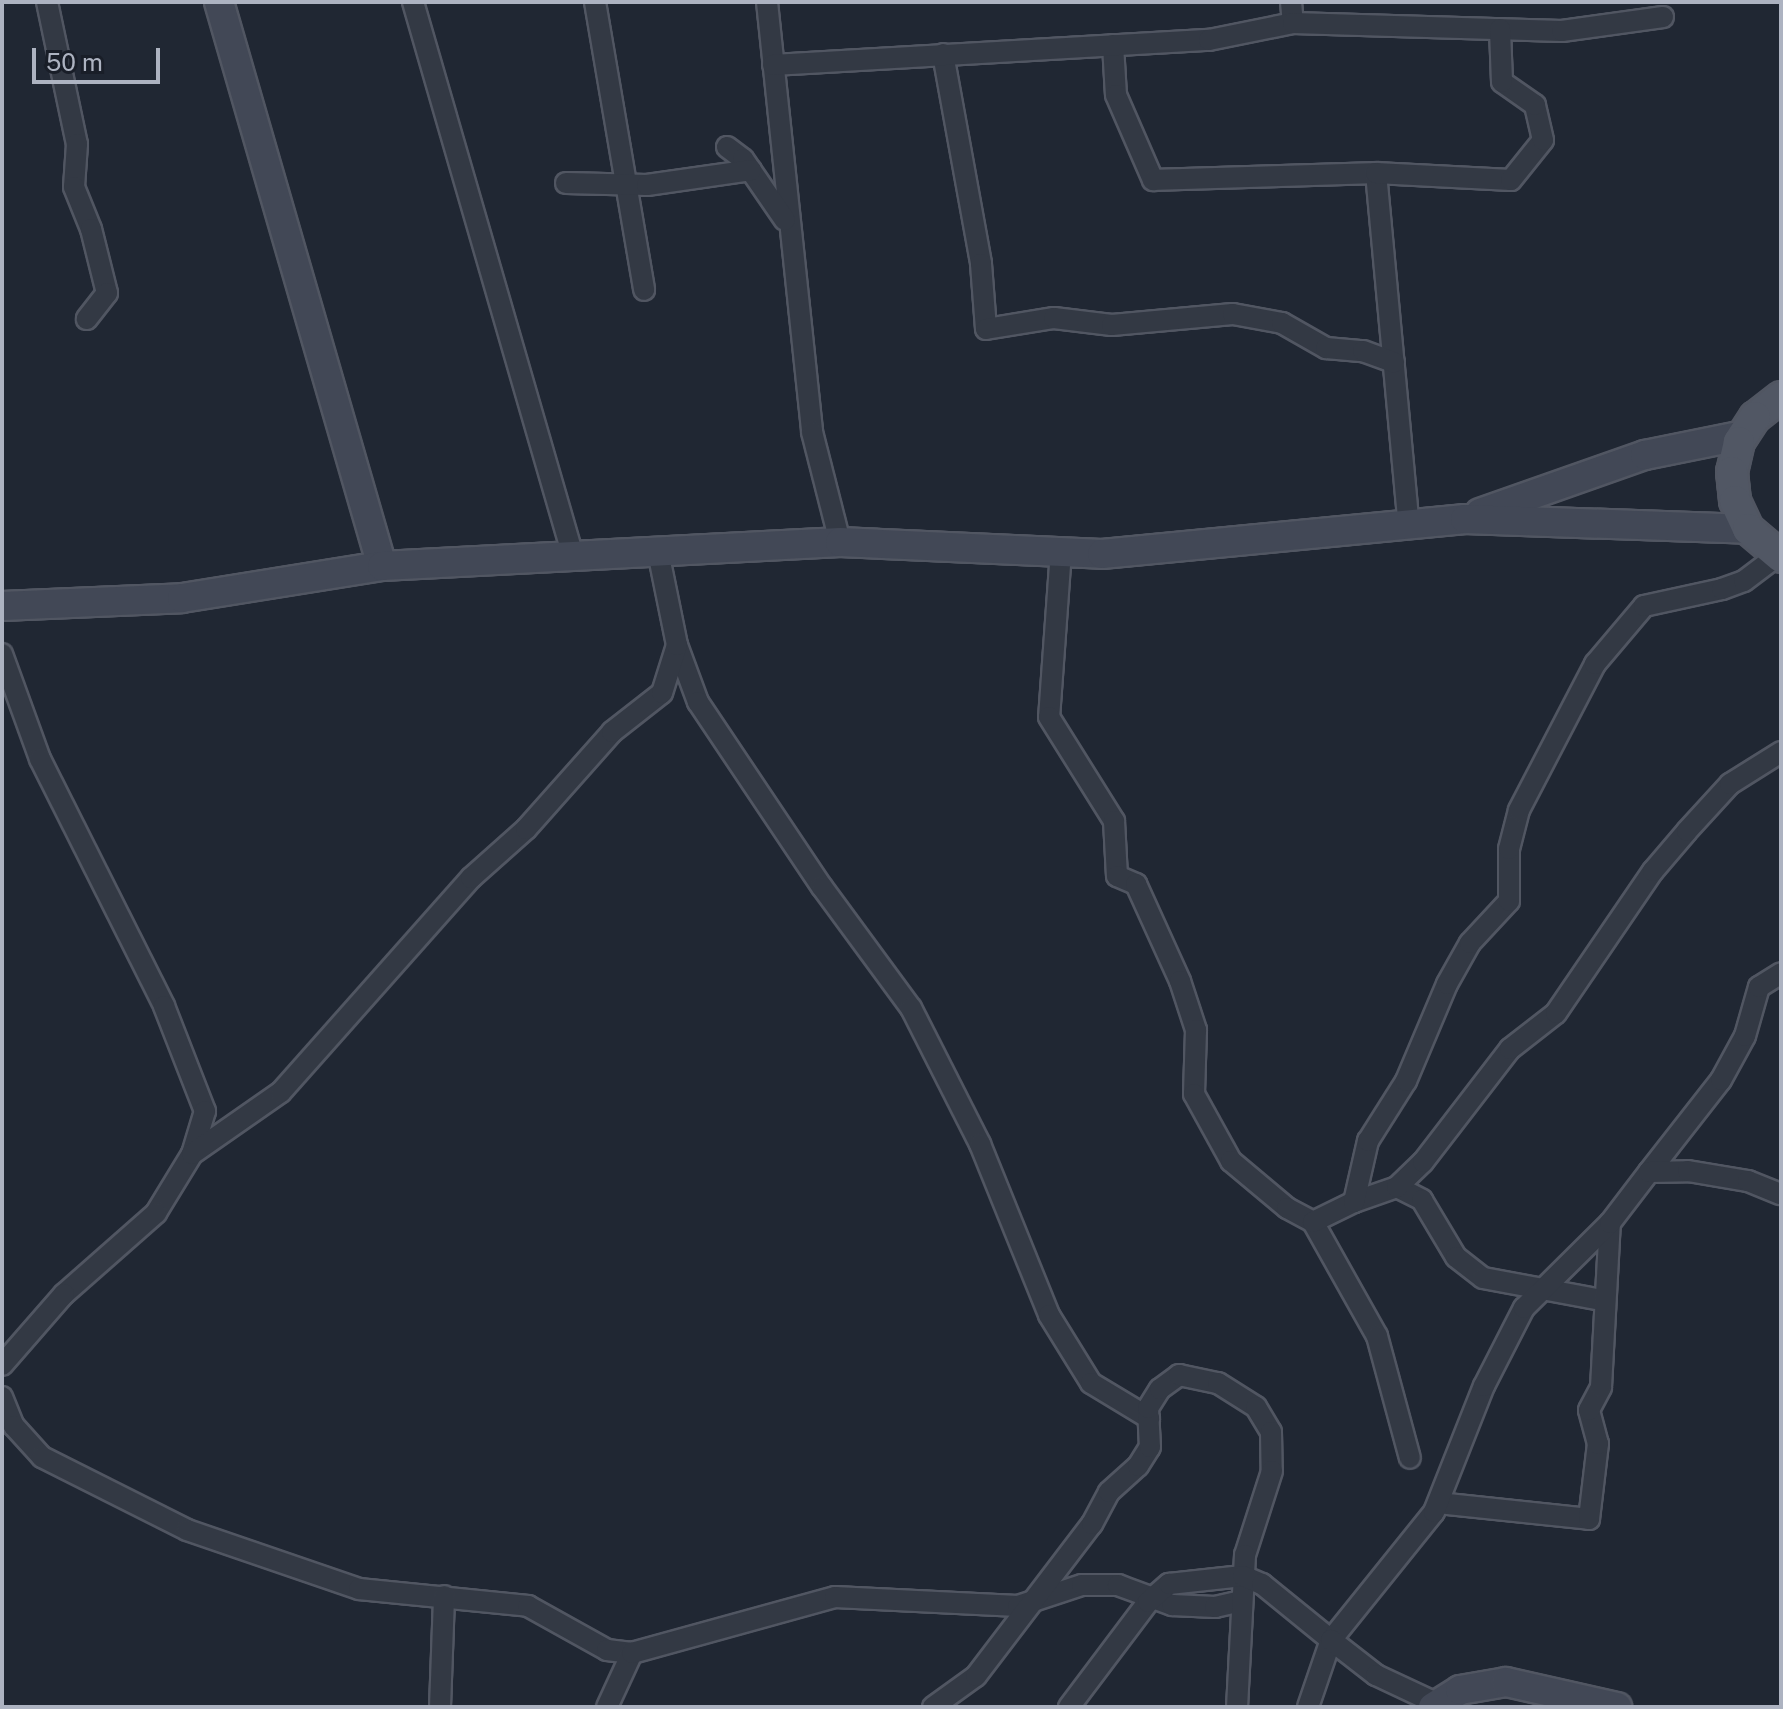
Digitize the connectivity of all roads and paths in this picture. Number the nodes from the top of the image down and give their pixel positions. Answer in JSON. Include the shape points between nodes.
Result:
{"nodes":[{"id":1,"x":47,"y":2,"type":"edge"},
{"id":2,"x":219,"y":2,"type":"edge"},
{"id":3,"x":413,"y":2,"type":"edge"},
{"id":4,"x":595,"y":2,"type":"edge"},
{"id":5,"x":767,"y":2,"type":"edge"},
{"id":6,"x":1291,"y":2,"type":"edge"},
{"id":7,"x":1663,"y":17,"type":"dead end"},
{"id":8,"x":1293,"y":23,"type":"junction"},
{"id":9,"x":1500,"y":29,"type":"junction"},
{"id":10,"x":1113,"y":45,"type":"junction"},
{"id":11,"x":943,"y":54,"type":"junction"},
{"id":12,"x":773,"y":65,"type":"junction"},
{"id":13,"x":727,"y":147,"type":"dead end"},
{"id":14,"x":751,"y":170,"type":"junction"},
{"id":15,"x":1376,"y":173,"type":"junction"},
{"id":16,"x":566,"y":183,"type":"dead end"},
{"id":17,"x":627,"y":186,"type":"junction"},
{"id":18,"x":789,"y":226,"type":"junction"},
{"id":19,"x":644,"y":290,"type":"dead end"},
{"id":20,"x":87,"y":319,"type":"dead end"},
{"id":21,"x":1394,"y":362,"type":"junction"},
{"id":22,"x":1781,"y":372,"type":"edge"},
{"id":23,"x":1781,"y":397,"type":"edge"},
{"id":24,"x":1750,"y":426,"type":"junction"},
{"id":25,"x":1465,"y":519,"type":"junction"},
{"id":26,"x":1409,"y":526,"type":"junction"},
{"id":27,"x":1748,"y":529,"type":"junction"},
{"id":28,"x":840,"y":542,"type":"junction"},
{"id":29,"x":1061,"y":551,"type":"junction"},
{"id":30,"x":658,"y":552,"type":"junction"},
{"id":31,"x":573,"y":556,"type":"junction"},
{"id":32,"x":1776,"y":559,"type":"edge"},
{"id":33,"x":382,"y":566,"type":"junction"},
{"id":34,"x":2,"y":606,"type":"edge"},
{"id":35,"x":677,"y":645,"type":"junction"},
{"id":36,"x":2,"y":654,"type":"edge"},
{"id":37,"x":1781,"y":752,"type":"edge"},
{"id":38,"x":1781,"y":973,"type":"edge"},
{"id":39,"x":192,"y":1154,"type":"junction"},
{"id":40,"x":1649,"y":1172,"type":"junction"},
{"id":41,"x":1397,"y":1187,"type":"junction"},
{"id":42,"x":1781,"y":1194,"type":"edge"},
{"id":43,"x":1354,"y":1202,"type":"junction"},
{"id":44,"x":1313,"y":1222,"type":"junction"},
{"id":45,"x":1610,"y":1223,"type":"junction"},
{"id":46,"x":1541,"y":1289,"type":"junction"},
{"id":47,"x":1602,"y":1300,"type":"junction"},
{"id":48,"x":2,"y":1365,"type":"edge"},
{"id":49,"x":2,"y":1397,"type":"edge"},
{"id":50,"x":1149,"y":1418,"type":"junction"},
{"id":51,"x":1410,"y":1458,"type":"dead end"},
{"id":52,"x":1438,"y":1503,"type":"junction"},
{"id":53,"x":1243,"y":1576,"type":"junction"},
{"id":54,"x":444,"y":1596,"type":"junction"},
{"id":55,"x":1151,"y":1599,"type":"junction"},
{"id":56,"x":1241,"y":1601,"type":"junction"},
{"id":57,"x":1034,"y":1603,"type":"junction"},
{"id":58,"x":1331,"y":1640,"type":"junction"},
{"id":59,"x":632,"y":1653,"type":"junction"},
{"id":60,"x":1436,"y":1705,"type":"edge"},
{"id":61,"x":440,"y":1707,"type":"edge"},
{"id":62,"x":607,"y":1707,"type":"edge"},
{"id":63,"x":933,"y":1707,"type":"edge"},
{"id":64,"x":1069,"y":1707,"type":"edge"},
{"id":65,"x":1237,"y":1707,"type":"edge"},
{"id":66,"x":1308,"y":1707,"type":"edge"},
{"id":67,"x":1617,"y":1707,"type":"edge"}],
"edges":[{"from":1,"to":20,"type":"street","via":[[77,144],[74,187],[107,293]]},
{"from":2,"to":33,"type":"street"},
{"from":3,"to":31,"type":"street"},
{"from":4,"to":17,"type":"street"},
{"from":5,"to":12,"type":"street"},
{"from":6,"to":8,"type":"street"},
{"from":7,"to":9,"type":"street","via":[[1562,31]]},
{"from":8,"to":9,"type":"street"},
{"from":8,"to":10,"type":"street","via":[[1209,40]]},
{"from":9,"to":15,"type":"street","via":[[1502,82],[1535,105],[1543,140],[1511,180]]},
{"from":10,"to":11,"type":"street"},
{"from":10,"to":15,"type":"street","via":[[1116,95],[1153,180]]},
{"from":11,"to":12,"type":"street"},
{"from":11,"to":21,"type":"street","via":[[981,264],[986,329],[1054,318],[1112,325],[1233,314],[1282,323],[1326,348],[1363,351]]},
{"from":12,"to":18,"type":"street"},
{"from":13,"to":14,"type":"street"},
{"from":14,"to":17,"type":"street"},
{"from":14,"to":18,"type":"street"},
{"from":15,"to":21,"type":"street"},
{"from":16,"to":17,"type":"street"},
{"from":17,"to":19,"type":"street"},
{"from":18,"to":28,"type":"street","via":[[812,432]]},
{"from":21,"to":26,"type":"street"},
{"from":22,"to":24,"type":"main road"},
{"from":23,"to":24,"type":"main road"},
{"from":24,"to":25,"type":"street","via":[[1645,455]]},
{"from":24,"to":27,"type":"main road","via":[[1732,472],[1735,501]]},
{"from":25,"to":26,"type":"street"},
{"from":25,"to":27,"type":"street"},
{"from":26,"to":29,"type":"street","via":[[1102,554]]},
{"from":27,"to":32,"type":"main road"},
{"from":28,"to":29,"type":"street"},
{"from":28,"to":30,"type":"street"},
{"from":29,"to":44,"type":"street","via":[[1049,717],[1114,821],[1117,876],[1136,884],[1180,981],[1196,1030],[1194,1094],[1231,1161]]},
{"from":30,"to":31,"type":"street"},
{"from":30,"to":35,"type":"street"},
{"from":31,"to":33,"type":"street"},
{"from":32,"to":43,"type":"street","via":[[1722,589],[1644,606],[1595,664],[1519,810],[1509,849],[1509,901],[1470,943],[1447,984],[1406,1081],[1368,1141]]},
{"from":33,"to":34,"type":"street","via":[[182,598]]},
{"from":35,"to":39,"type":"street","via":[[662,693],[612,732],[526,829],[471,878],[281,1092]]},
{"from":35,"to":50,"type":"street","via":[[698,702],[911,1008],[980,1144],[1049,1315],[1091,1383]]},
{"from":36,"to":39,"type":"street","via":[[40,759],[164,1006],[205,1111]]},
{"from":37,"to":41,"type":"street","via":[[1730,784],[1687,831],[1653,871],[1556,1013],[1510,1049],[1423,1162]]},
{"from":38,"to":40,"type":"street","via":[[1759,987],[1745,1036],[1721,1080]]},
{"from":39,"to":48,"type":"street","via":[[156,1213],[64,1294]]},
{"from":40,"to":42,"type":"street","via":[[1688,1171],[1748,1181]]},
{"from":40,"to":45,"type":"street"},
{"from":41,"to":43,"type":"street"},
{"from":41,"to":46,"type":"street","via":[[1422,1200],[1456,1257],[1483,1278]]},
{"from":43,"to":44,"type":"street"},
{"from":44,"to":51,"type":"street","via":[[1377,1336]]},
{"from":45,"to":46,"type":"street"},
{"from":45,"to":47,"type":"street"},
{"from":46,"to":47,"type":"street"},
{"from":46,"to":52,"type":"street","via":[[1499,1355]]},
{"from":47,"to":52,"type":"street","via":[[1601,1387],[1589,1410],[1598,1444],[1589,1519]]},
{"from":49,"to":54,"type":"street","via":[[14,1426],[42,1457],[187,1530],[359,1589]]},
{"from":50,"to":53,"type":"street","via":[[1148,1408],[1160,1389],[1179,1375],[1218,1383],[1261,1416],[1271,1432],[1272,1471]]},
{"from":50,"to":57,"type":"street","via":[[1150,1447],[1109,1492]]},
{"from":52,"to":58,"type":"street","via":[[1385,1578]]},
{"from":53,"to":55,"type":"street","via":[[1169,1584]]},
{"from":53,"to":56,"type":"street"},
{"from":53,"to":58,"type":"street","via":[[1262,1584]]},
{"from":54,"to":59,"type":"street","via":[[528,1606],[607,1650]]},
{"from":54,"to":61,"type":"street"},
{"from":55,"to":56,"type":"street","via":[[1215,1607]]},
{"from":55,"to":57,"type":"street","via":[[1118,1585],[1082,1585]]},
{"from":55,"to":64,"type":"street"},
{"from":56,"to":65,"type":"street"},
{"from":57,"to":59,"type":"street","via":[[835,1597]]},
{"from":57,"to":63,"type":"street","via":[[976,1676]]},
{"from":58,"to":60,"type":"street","via":[[1376,1675]]},
{"from":58,"to":66,"type":"street"},
{"from":59,"to":62,"type":"street"},
{"from":60,"to":67,"type":"street","via":[[1460,1690],[1506,1682]]}]}
